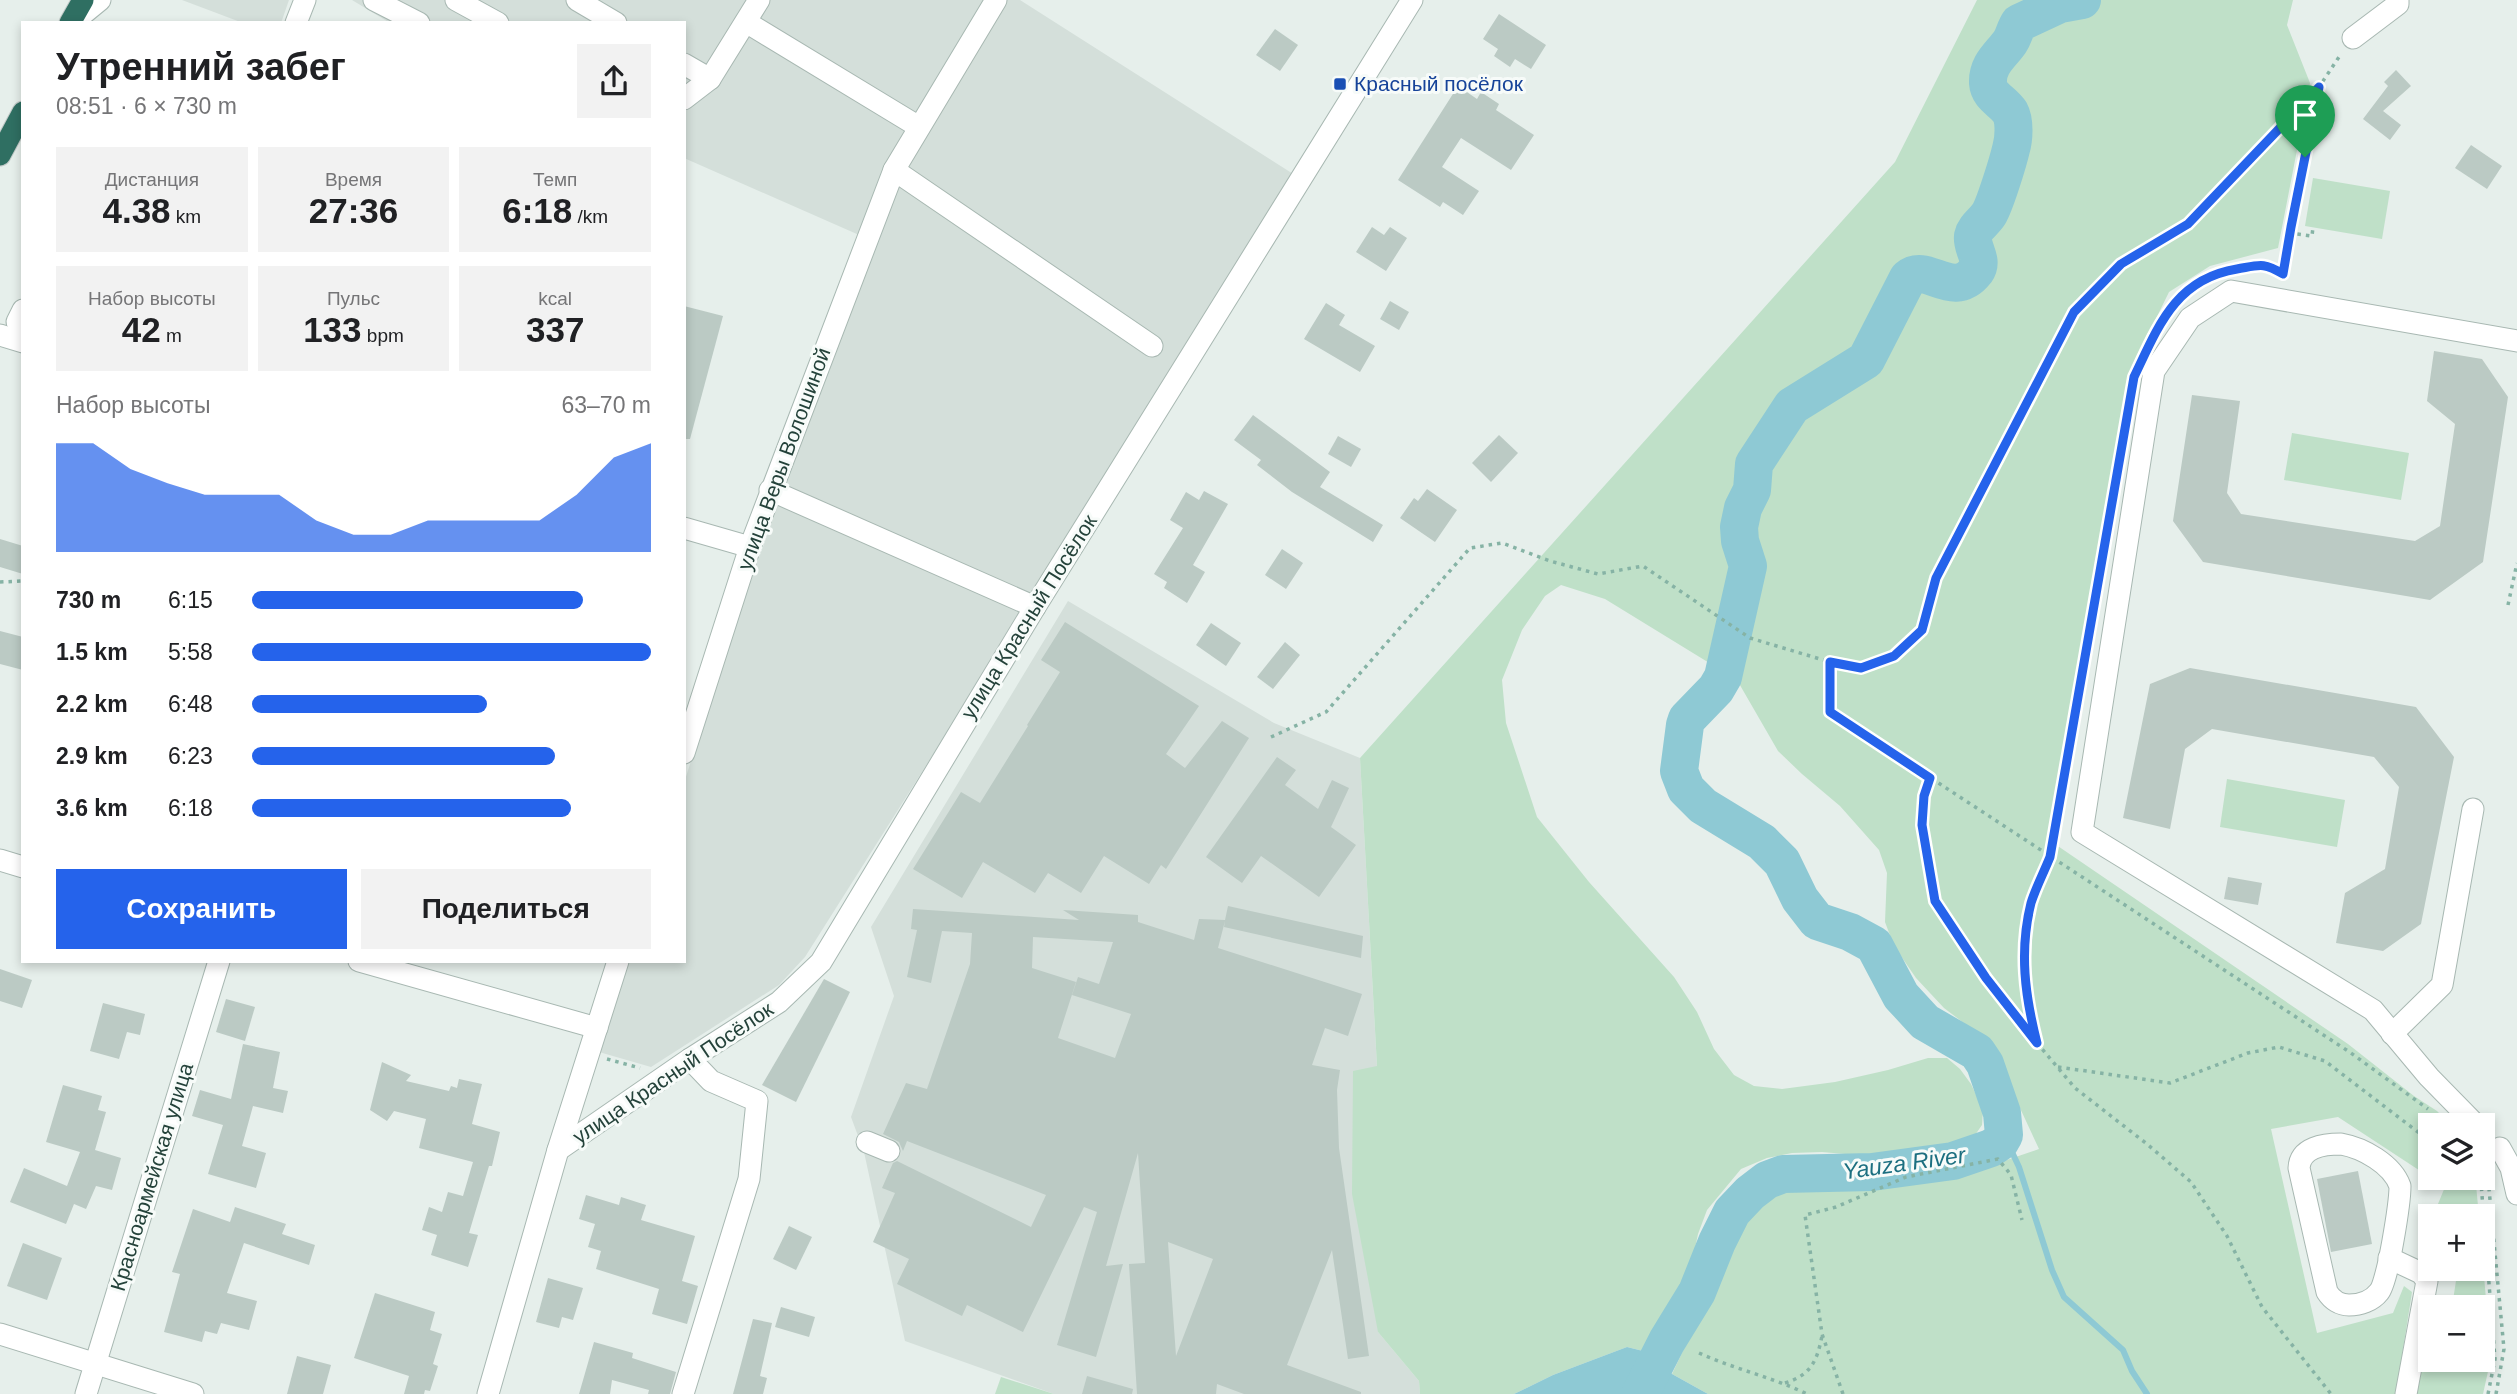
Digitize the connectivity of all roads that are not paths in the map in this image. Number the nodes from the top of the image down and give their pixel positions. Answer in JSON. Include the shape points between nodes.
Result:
{"nodes":[{"id":1,"x":83,"y":0,"type":"edge"},
{"id":2,"x":100,"y":0,"type":"edge"},
{"id":3,"x":305,"y":0,"type":"edge"},
{"id":4,"x":374,"y":0,"type":"edge"},
{"id":5,"x":456,"y":0,"type":"edge"},
{"id":6,"x":578,"y":0,"type":"edge"},
{"id":7,"x":759,"y":0,"type":"edge"},
{"id":8,"x":996,"y":0,"type":"edge"},
{"id":9,"x":1412,"y":0,"type":"edge"},
{"id":10,"x":2398,"y":0,"type":"edge"},
{"id":11,"x":72,"y":21,"type":"edge"},
{"id":12,"x":74,"y":21,"type":"edge"},
{"id":13,"x":297,"y":21,"type":"edge"},
{"id":14,"x":415,"y":21,"type":"edge"},
{"id":15,"x":494,"y":21,"type":"edge"},
{"id":16,"x":613,"y":21,"type":"edge"},
{"id":17,"x":746,"y":22,"type":"junction"},
{"id":18,"x":2353,"y":38,"type":"road end"},
{"id":19,"x":686,"y":65,"type":"edge"},
{"id":20,"x":710,"y":79,"type":"junction"},
{"id":21,"x":686,"y":97,"type":"edge"},
{"id":22,"x":21,"y":116,"type":"edge"},
{"id":23,"x":919,"y":127,"type":"junction"},
{"id":24,"x":0,"y":155,"type":"edge"},
{"id":25,"x":894,"y":170,"type":"junction"},
{"id":26,"x":0,"y":335,"type":"edge"},
{"id":27,"x":21,"y":341,"type":"edge"},
{"id":28,"x":2517,"y":341,"type":"edge"},
{"id":29,"x":1152,"y":346,"type":"dead end"},
{"id":30,"x":770,"y":490,"type":"junction"},
{"id":31,"x":686,"y":529,"type":"edge"},
{"id":32,"x":750,"y":547,"type":"junction"},
{"id":33,"x":1035,"y":607,"type":"junction"},
{"id":34,"x":686,"y":747,"type":"edge"},
{"id":35,"x":2473,"y":808,"type":"dead end"},
{"id":36,"x":0,"y":860,"type":"edge"},
{"id":37,"x":21,"y":866,"type":"edge"},
{"id":38,"x":218,"y":963,"type":"edge"},
{"id":39,"x":366,"y":963,"type":"edge"},
{"id":40,"x":617,"y":963,"type":"edge"},
{"id":41,"x":597,"y":1028,"type":"junction"},
{"id":42,"x":2392,"y":1034,"type":"junction"},
{"id":43,"x":690,"y":1059,"type":"junction"},
{"id":44,"x":2464,"y":1113,"type":"edge"},
{"id":45,"x":867,"y":1142,"type":"dead end"},
{"id":46,"x":2495,"y":1148,"type":"edge"},
{"id":47,"x":558,"y":1150,"type":"junction"},
{"id":48,"x":889,"y":1151,"type":"dead end"},
{"id":49,"x":2512,"y":1171,"type":"edge"},
{"id":50,"x":2389,"y":1258,"type":"junction"},
{"id":51,"x":0,"y":1334,"type":"edge"},
{"id":52,"x":95,"y":1364,"type":"junction"},
{"id":53,"x":86,"y":1394,"type":"edge"},
{"id":54,"x":194,"y":1394,"type":"edge"},
{"id":55,"x":488,"y":1394,"type":"edge"},
{"id":56,"x":683,"y":1394,"type":"edge"},
{"id":57,"x":2406,"y":1394,"type":"edge"}],
"edges":[{"from":1,"to":11,"type":"highway"},
{"from":2,"to":12,"type":"street"},
{"from":3,"to":13,"type":"street"},
{"from":4,"to":14,"type":"street"},
{"from":5,"to":15,"type":"street"},
{"from":6,"to":16,"type":"street"},
{"from":7,"to":17,"type":"street"},
{"from":8,"to":23,"type":"street","name":"улица Веры Волошиной"},
{"from":9,"to":33,"type":"street","name":"улица Красный Посёлок"},
{"from":10,"to":18,"type":"street"},
{"from":17,"to":20,"type":"street"},
{"from":17,"to":23,"type":"street"},
{"from":19,"to":20,"type":"street"},
{"from":20,"to":21,"type":"street"},
{"from":22,"to":24,"type":"highway"},
{"from":23,"to":25,"type":"street","name":"улица Веры Волошиной"},
{"from":25,"to":29,"type":"street"},
{"from":25,"to":30,"type":"street","name":"улица Веры Волошиной"},
{"from":26,"to":27,"type":"street"},
{"from":28,"to":42,"type":"street","via":[[2231,291],[2190,318],[2154,371],[2082,832],[2373,1010]]},
{"from":30,"to":32,"type":"street","name":"улица Веры Волошиной"},
{"from":30,"to":33,"type":"street"},
{"from":31,"to":32,"type":"street"},
{"from":32,"to":34,"type":"street","name":"улица Веры Волошиной"},
{"from":33,"to":43,"type":"street","name":"улица Красный Посёлок","via":[[821,962],[779,1002]]},
{"from":35,"to":42,"type":"street","via":[[2442,985]]},
{"from":36,"to":37,"type":"street"},
{"from":38,"to":52,"type":"street","name":"Красноармейская улица"},
{"from":39,"to":41,"type":"street"},
{"from":40,"to":41,"type":"street"},
{"from":41,"to":47,"type":"street"},
{"from":42,"to":44,"type":"street"},
{"from":43,"to":47,"type":"street","name":"улица Красный Посёлок"},
{"from":43,"to":56,"type":"street","via":[[712,1081],[757,1101],[749,1179]]},
{"from":45,"to":48,"type":"street"},
{"from":46,"to":49,"type":"street"},
{"from":47,"to":55,"type":"street"},
{"from":50,"to":50,"type":"street","via":[[2400,1191],[2395,1175],[2350,1146],[2323,1146],[2306,1152],[2299,1168],[2330,1297],[2349,1305],[2374,1297],[2384,1283]]},
{"from":50,"to":57,"type":"street","via":[[2421,1273],[2427,1281]]},
{"from":51,"to":52,"type":"street"},
{"from":52,"to":53,"type":"street","name":"Красноармейская улица"},
{"from":52,"to":54,"type":"street"}]}
